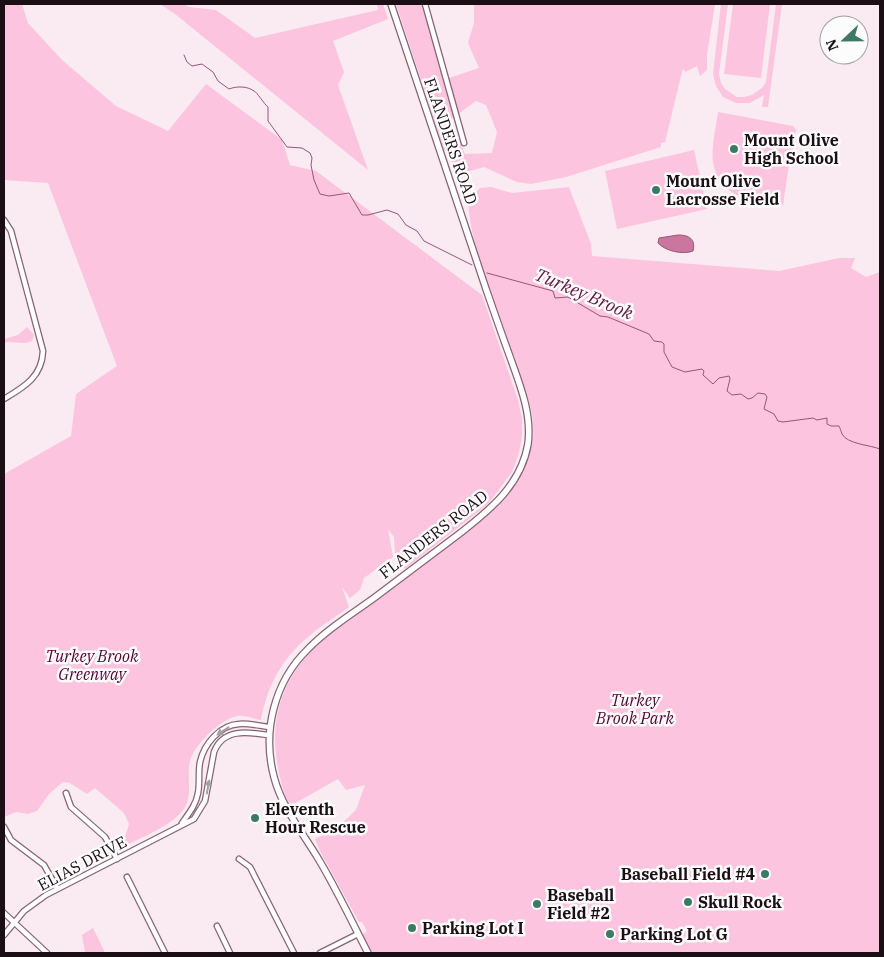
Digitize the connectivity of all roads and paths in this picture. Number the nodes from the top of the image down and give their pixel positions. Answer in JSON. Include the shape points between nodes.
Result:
{"nodes":[{"id":1,"x":391,"y":4,"type":"edge"},
{"id":2,"x":424,"y":4,"type":"edge"},
{"id":3,"x":464,"y":142,"type":"dead end"},
{"id":4,"x":4,"y":220,"type":"edge"},
{"id":5,"x":4,"y":399,"type":"edge"},
{"id":6,"x":270,"y":727,"type":"junction"},
{"id":7,"x":268,"y":735,"type":"junction"},
{"id":8,"x":66,"y":794,"type":"dead end"},
{"id":9,"x":182,"y":824,"type":"junction"},
{"id":10,"x":4,"y":827,"type":"edge"},
{"id":11,"x":117,"y":859,"type":"junction"},
{"id":12,"x":239,"y":859,"type":"dead end"},
{"id":13,"x":127,"y":877,"type":"dead end"},
{"id":14,"x":57,"y":888,"type":"junction"},
{"id":15,"x":4,"y":913,"type":"edge"},
{"id":16,"x":13,"y":922,"type":"junction"},
{"id":17,"x":218,"y":926,"type":"dead end"},
{"id":18,"x":358,"y":934,"type":"junction"},
{"id":19,"x":4,"y":935,"type":"edge"},
{"id":20,"x":47,"y":953,"type":"edge"},
{"id":21,"x":165,"y":953,"type":"edge"},
{"id":22,"x":230,"y":953,"type":"edge"},
{"id":23,"x":294,"y":953,"type":"edge"},
{"id":24,"x":320,"y":953,"type":"edge"},
{"id":25,"x":368,"y":953,"type":"edge"}],
"edges":[{"from":1,"to":6,"type":"main road","name":"FLANDERS ROAD","via":[[520,386],[528,415],[528,444],[517,476],[498,502],[305,651],[281,687]]},
{"from":2,"to":3,"type":"street"},
{"from":4,"to":5,"type":"street","via":[[12,231],[43,351],[41,365],[34,378]]},
{"from":6,"to":7,"type":"main road","name":"FLANDERS ROAD"},
{"from":6,"to":9,"type":"street","one_way":true,"via":[[234,724],[211,740],[200,760],[194,806]]},
{"from":9,"to":7,"type":"street","name":"ELIAS DRIVE","one_way":true,"via":[[194,819],[203,806],[214,752],[221,741],[236,733]]},
{"from":7,"to":18,"type":"main road","name":"FLANDERS ROAD","via":[[269,759],[279,794]]},
{"from":8,"to":11,"type":"street","via":[[71,806],[105,837]]},
{"from":9,"to":11,"type":"street","name":"ELIAS DRIVE"},
{"from":10,"to":14,"type":"street","via":[[10,840],[44,865]]},
{"from":11,"to":14,"type":"street","name":"ELIAS DRIVE"},
{"from":12,"to":23,"type":"street","via":[[250,867]]},
{"from":13,"to":21,"type":"street"},
{"from":14,"to":16,"type":"street","name":"ELIAS DRIVE","via":[[34,902]]},
{"from":15,"to":16,"type":"street"},
{"from":16,"to":19,"type":"street","name":"ELIAS DRIVE"},
{"from":16,"to":20,"type":"street"},
{"from":17,"to":22,"type":"street"},
{"from":18,"to":24,"type":"street"},
{"from":18,"to":25,"type":"main road","name":"FLANDERS ROAD"}]}
